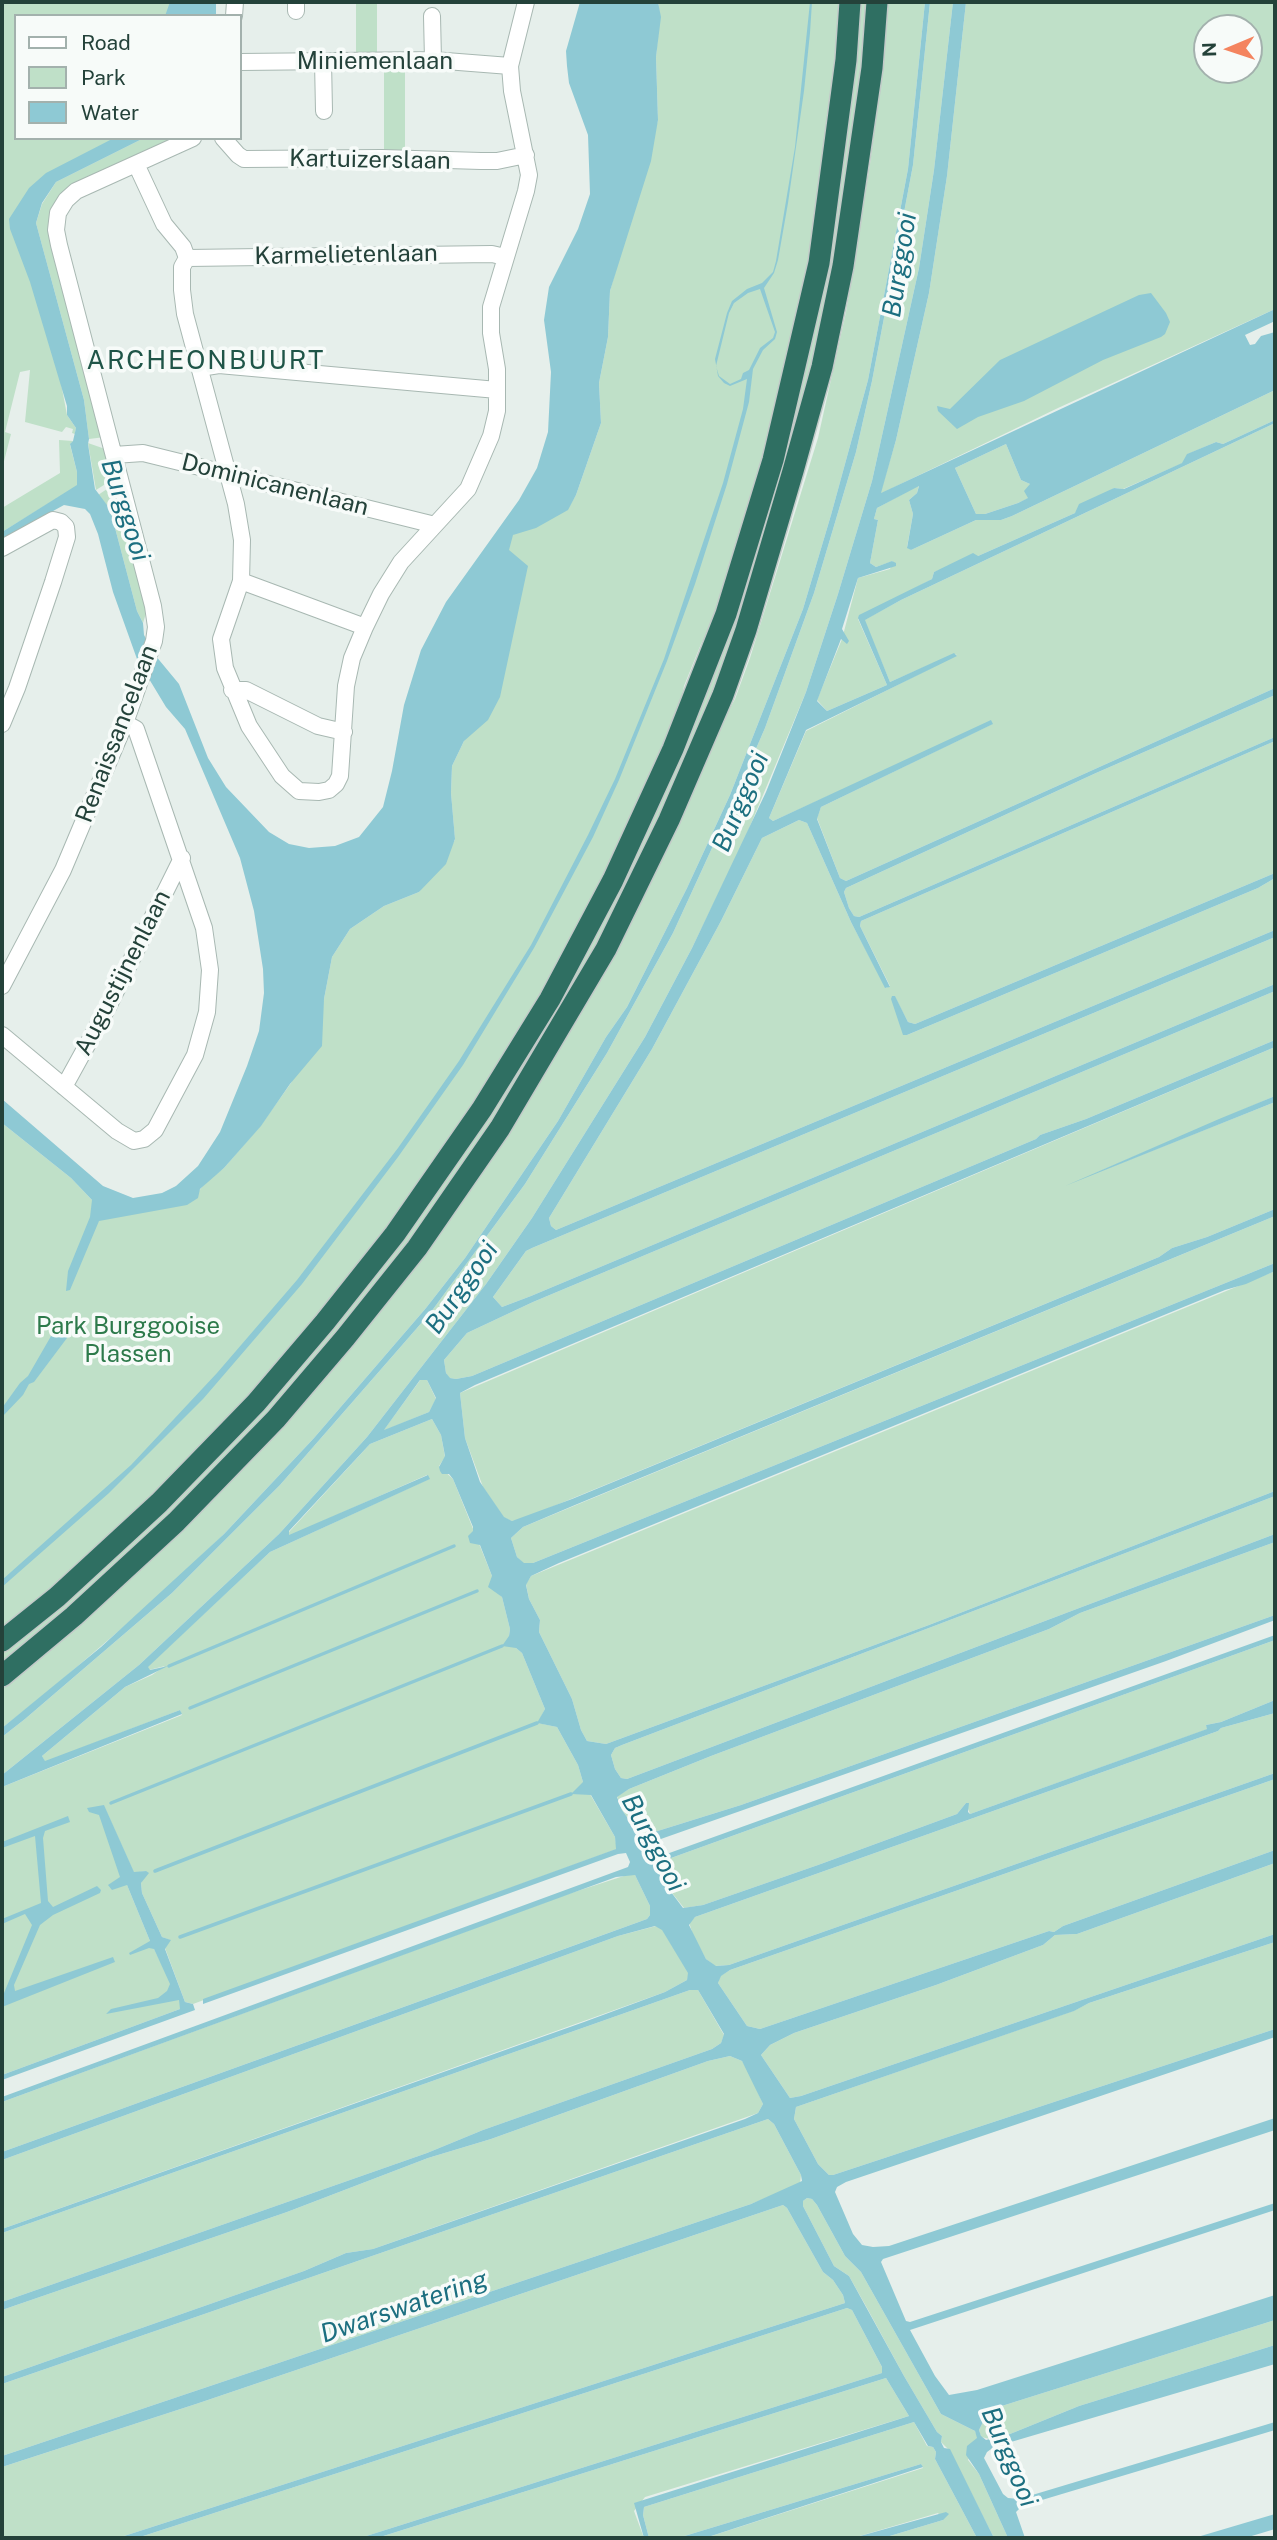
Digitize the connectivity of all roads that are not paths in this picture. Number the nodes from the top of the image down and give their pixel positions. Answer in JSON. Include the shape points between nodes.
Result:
{"nodes":[{"id":1,"x":526,"y":2,"type":"edge"},
{"id":2,"x":850,"y":2,"type":"edge"},
{"id":3,"x":877,"y":2,"type":"edge"},
{"id":4,"x":432,"y":16,"type":"dead end"},
{"id":5,"x":433,"y":60,"type":"junction"},
{"id":6,"x":323,"y":61,"type":"junction"},
{"id":7,"x":242,"y":62,"type":"edge"},
{"id":8,"x":510,"y":66,"type":"junction"},
{"id":9,"x":324,"y":111,"type":"dead end"},
{"id":10,"x":189,"y":140,"type":"edge"},
{"id":11,"x":225,"y":140,"type":"edge"},
{"id":12,"x":526,"y":155,"type":"junction"},
{"id":13,"x":136,"y":164,"type":"junction"},
{"id":14,"x":505,"y":257,"type":"junction"},
{"id":15,"x":187,"y":258,"type":"junction"},
{"id":16,"x":200,"y":368,"type":"junction"},
{"id":17,"x":497,"y":390,"type":"junction"},
{"id":18,"x":114,"y":455,"type":"junction"},
{"id":19,"x":228,"y":474,"type":"junction"},
{"id":20,"x":435,"y":525,"type":"junction"},
{"id":21,"x":2,"y":548,"type":"edge"},
{"id":22,"x":241,"y":581,"type":"junction"},
{"id":23,"x":365,"y":627,"type":"junction"},
{"id":24,"x":232,"y":690,"type":"junction"},
{"id":25,"x":125,"y":723,"type":"junction"},
{"id":26,"x":2,"y":724,"type":"edge"},
{"id":27,"x":344,"y":732,"type":"junction"},
{"id":28,"x":182,"y":858,"type":"junction"},
{"id":29,"x":2,"y":986,"type":"edge"},
{"id":30,"x":2,"y":1035,"type":"edge"},
{"id":31,"x":64,"y":1087,"type":"junction"},
{"id":32,"x":2,"y":1641,"type":"edge"},
{"id":33,"x":2,"y":1676,"type":"edge"}],
"edges":[{"from":1,"to":8,"type":"street"},
{"from":2,"to":32,"type":"highway","via":[[818,263],[773,460],[726,614],[673,749],[612,880],[550,999],[482,1109],[395,1234],[325,1322],[256,1403],[159,1503]]},
{"from":3,"to":33,"type":"highway","via":[[843,266],[822,367],[793,471],[723,695],[606,949],[500,1128],[417,1248],[345,1338],[276,1419],[176,1522]]},
{"from":4,"to":5,"type":"street"},
{"from":5,"to":6,"type":"street","name":"Miniemenlaan"},
{"from":5,"to":8,"type":"street","name":"Miniemenlaan"},
{"from":6,"to":7,"type":"street","name":"Miniemenlaan"},
{"from":6,"to":9,"type":"street"},
{"from":8,"to":12,"type":"street"},
{"from":10,"to":13,"type":"street","name":"Renaissancelaan"},
{"from":11,"to":12,"type":"street","name":"Kartuizerslaan","via":[[244,159],[498,161]]},
{"from":12,"to":14,"type":"street","via":[[526,191]]},
{"from":13,"to":15,"type":"street","via":[[164,224]]},
{"from":13,"to":18,"type":"street","name":"Renaissancelaan","via":[[76,191],[62,207],[56,230]]},
{"from":14,"to":15,"type":"street","name":"Karmelietenlaan"},
{"from":14,"to":17,"type":"street","via":[[490,320]]},
{"from":15,"to":16,"type":"street","via":[[182,267],[182,290]]},
{"from":16,"to":17,"type":"street","via":[[219,365]]},
{"from":16,"to":19,"type":"street"},
{"from":17,"to":20,"type":"street","via":[[497,411],[482,461],[468,489]]},
{"from":18,"to":19,"type":"street","name":"Dominicanenlaan","via":[[143,453]]},
{"from":18,"to":25,"type":"street","name":"Renaissancelaan","via":[[156,627]]},
{"from":19,"to":20,"type":"street","name":"Dominicanenlaan"},
{"from":19,"to":22,"type":"street","via":[[242,540]]},
{"from":20,"to":23,"type":"street","via":[[401,562]]},
{"from":21,"to":26,"type":"street","via":[[53,520],[66,527],[53,582]]},
{"from":22,"to":23,"type":"street"},
{"from":22,"to":24,"type":"street","via":[[221,639]]},
{"from":23,"to":27,"type":"street","via":[[345,686]]},
{"from":24,"to":27,"type":"street","via":[[246,690],[318,726]]},
{"from":24,"to":27,"type":"street","via":[[260,746],[299,791],[319,792],[336,784],[343,766]]},
{"from":25,"to":28,"type":"street","name":"Augustijnenlaan","via":[[136,729]]},
{"from":25,"to":29,"type":"street","name":"Renaissancelaan","via":[[63,870]]},
{"from":28,"to":31,"type":"street","name":"Augustijnenlaan"},
{"from":28,"to":31,"type":"street","name":"Augustijnenlaan","via":[[204,928],[210,970],[207,1012],[195,1055],[155,1130],[144,1139],[134,1140],[117,1131]]},
{"from":30,"to":31,"type":"street","name":"Augustijnenlaan"}]}
